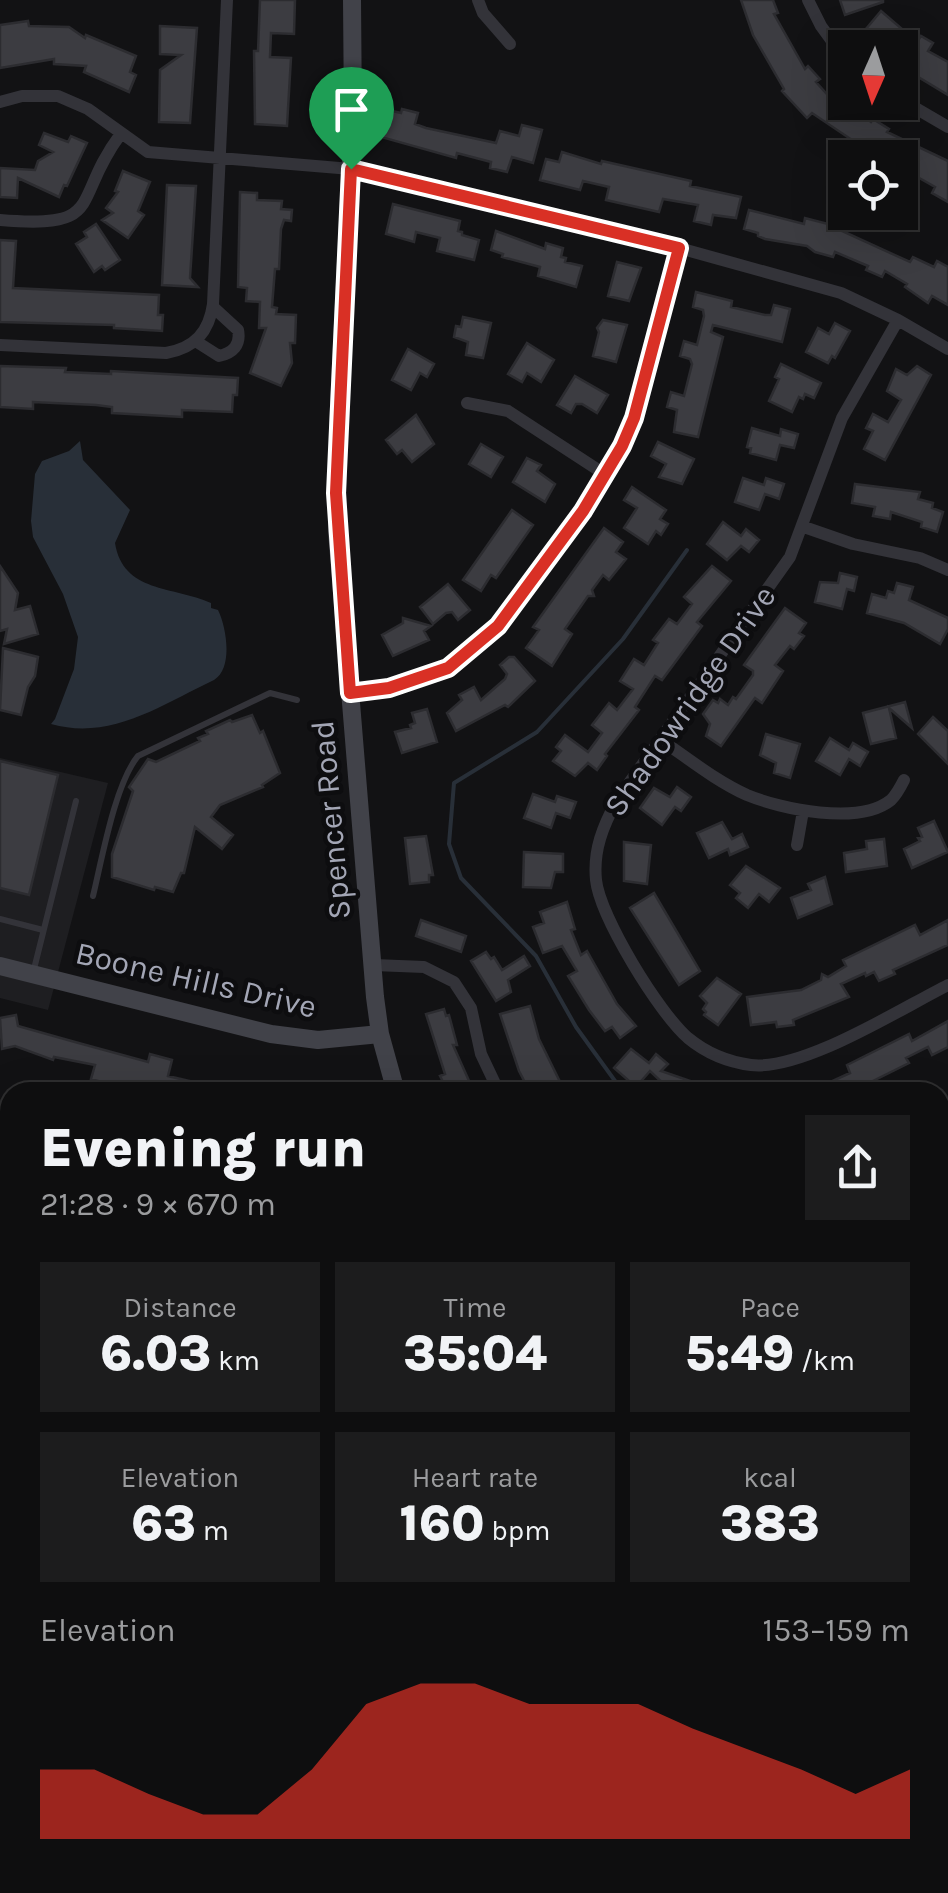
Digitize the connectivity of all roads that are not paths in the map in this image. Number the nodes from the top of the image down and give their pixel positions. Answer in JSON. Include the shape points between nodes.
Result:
{"nodes":[{"id":1,"x":227,"y":0,"type":"edge"},
{"id":2,"x":352,"y":0,"type":"edge"},
{"id":3,"x":478,"y":0,"type":"edge"},
{"id":4,"x":808,"y":0,"type":"edge"},
{"id":5,"x":828,"y":37,"type":"edge"},
{"id":6,"x":510,"y":44,"type":"dead end"},
{"id":7,"x":0,"y":102,"type":"edge"},
{"id":8,"x":918,"y":110,"type":"edge"},
{"id":9,"x":948,"y":127,"type":"edge"},
{"id":10,"x":120,"y":135,"type":"junction"},
{"id":11,"x":221,"y":159,"type":"junction"},
{"id":12,"x":351,"y":169,"type":"junction"},
{"id":13,"x":0,"y":220,"type":"edge"},
{"id":14,"x":679,"y":248,"type":"junction"},
{"id":15,"x":212,"y":308,"type":"junction"},
{"id":16,"x":898,"y":320,"type":"junction"},
{"id":17,"x":197,"y":342,"type":"junction"},
{"id":18,"x":0,"y":345,"type":"edge"},
{"id":19,"x":948,"y":349,"type":"edge"},
{"id":20,"x":466,"y":403,"type":"dead end"},
{"id":21,"x":606,"y":475,"type":"junction"},
{"id":22,"x":804,"y":527,"type":"junction"},
{"id":23,"x":948,"y":570,"type":"edge"},
{"id":24,"x":350,"y":693,"type":"junction"},
{"id":25,"x":297,"y":700,"type":"dead end"},
{"id":26,"x":662,"y":740,"type":"junction"},
{"id":27,"x":904,"y":780,"type":"dead end"},
{"id":28,"x":76,"y":801,"type":"dead end"},
{"id":29,"x":803,"y":811,"type":"junction"},
{"id":30,"x":797,"y":845,"type":"dead end"},
{"id":31,"x":93,"y":896,"type":"dead end"},
{"id":32,"x":0,"y":920,"type":"edge"},
{"id":33,"x":44,"y":930,"type":"junction"},
{"id":34,"x":0,"y":966,"type":"edge"},
{"id":35,"x":374,"y":966,"type":"junction"},
{"id":36,"x":32,"y":974,"type":"junction"},
{"id":37,"x":948,"y":984,"type":"edge"},
{"id":38,"x":380,"y":1034,"type":"junction"},
{"id":39,"x":393,"y":1082,"type":"edge"},
{"id":40,"x":494,"y":1082,"type":"edge"}],
"edges":[{"from":1,"to":11,"type":"street"},
{"from":2,"to":12,"type":"main road","name":"Spencer Road"},
{"from":3,"to":6,"type":"street"},
{"from":4,"to":5,"type":"street"},
{"from":7,"to":10,"type":"street","via":[[58,96],[88,108]]},
{"from":8,"to":9,"type":"street"},
{"from":10,"to":11,"type":"street","via":[[148,152]]},
{"from":10,"to":13,"type":"street","via":[[76,212],[54,222]]},
{"from":11,"to":12,"type":"street"},
{"from":11,"to":15,"type":"street"},
{"from":12,"to":14,"type":"street"},
{"from":12,"to":24,"type":"main road","name":"Spencer Road","via":[[336,493]]},
{"from":14,"to":16,"type":"street","via":[[803,280]]},
{"from":14,"to":21,"type":"street","via":[[634,418]]},
{"from":15,"to":17,"type":"street"},
{"from":15,"to":17,"type":"street","via":[[238,330],[237,345],[219,356]]},
{"from":16,"to":19,"type":"street"},
{"from":16,"to":22,"type":"street","name":"Shadowridge Drive","via":[[842,418]]},
{"from":17,"to":18,"type":"street","via":[[166,353]]},
{"from":20,"to":21,"type":"street","via":[[508,410]]},
{"from":21,"to":24,"type":"street","via":[[498,626],[475,648],[417,681]]},
{"from":22,"to":23,"type":"street"},
{"from":22,"to":26,"type":"street","name":"Shadowridge Drive"},
{"from":24,"to":35,"type":"main road","name":"Spencer Road"},
{"from":25,"to":31,"type":"lane","via":[[270,693],[138,756],[121,788]]},
{"from":26,"to":29,"type":"street","via":[[745,794]]},
{"from":26,"to":37,"type":"street","name":"Shadowridge Drive","via":[[602,829],[596,876],[614,930],[691,1041],[753,1065],[797,1059]]},
{"from":27,"to":29,"type":"street","via":[[892,799],[872,809]]},
{"from":28,"to":33,"type":"lane"},
{"from":29,"to":30,"type":"street"},
{"from":32,"to":33,"type":"lane"},
{"from":33,"to":36,"type":"lane"},
{"from":34,"to":36,"type":"main road","name":"Boone Hills Drive"},
{"from":35,"to":38,"type":"main road","name":"Spencer Road"},
{"from":35,"to":40,"type":"street","via":[[424,967],[454,982],[471,1008]]},
{"from":36,"to":38,"type":"main road","name":"Boone Hills Drive","via":[[285,1036]]},
{"from":38,"to":39,"type":"main road","name":"Spencer Road"}]}
